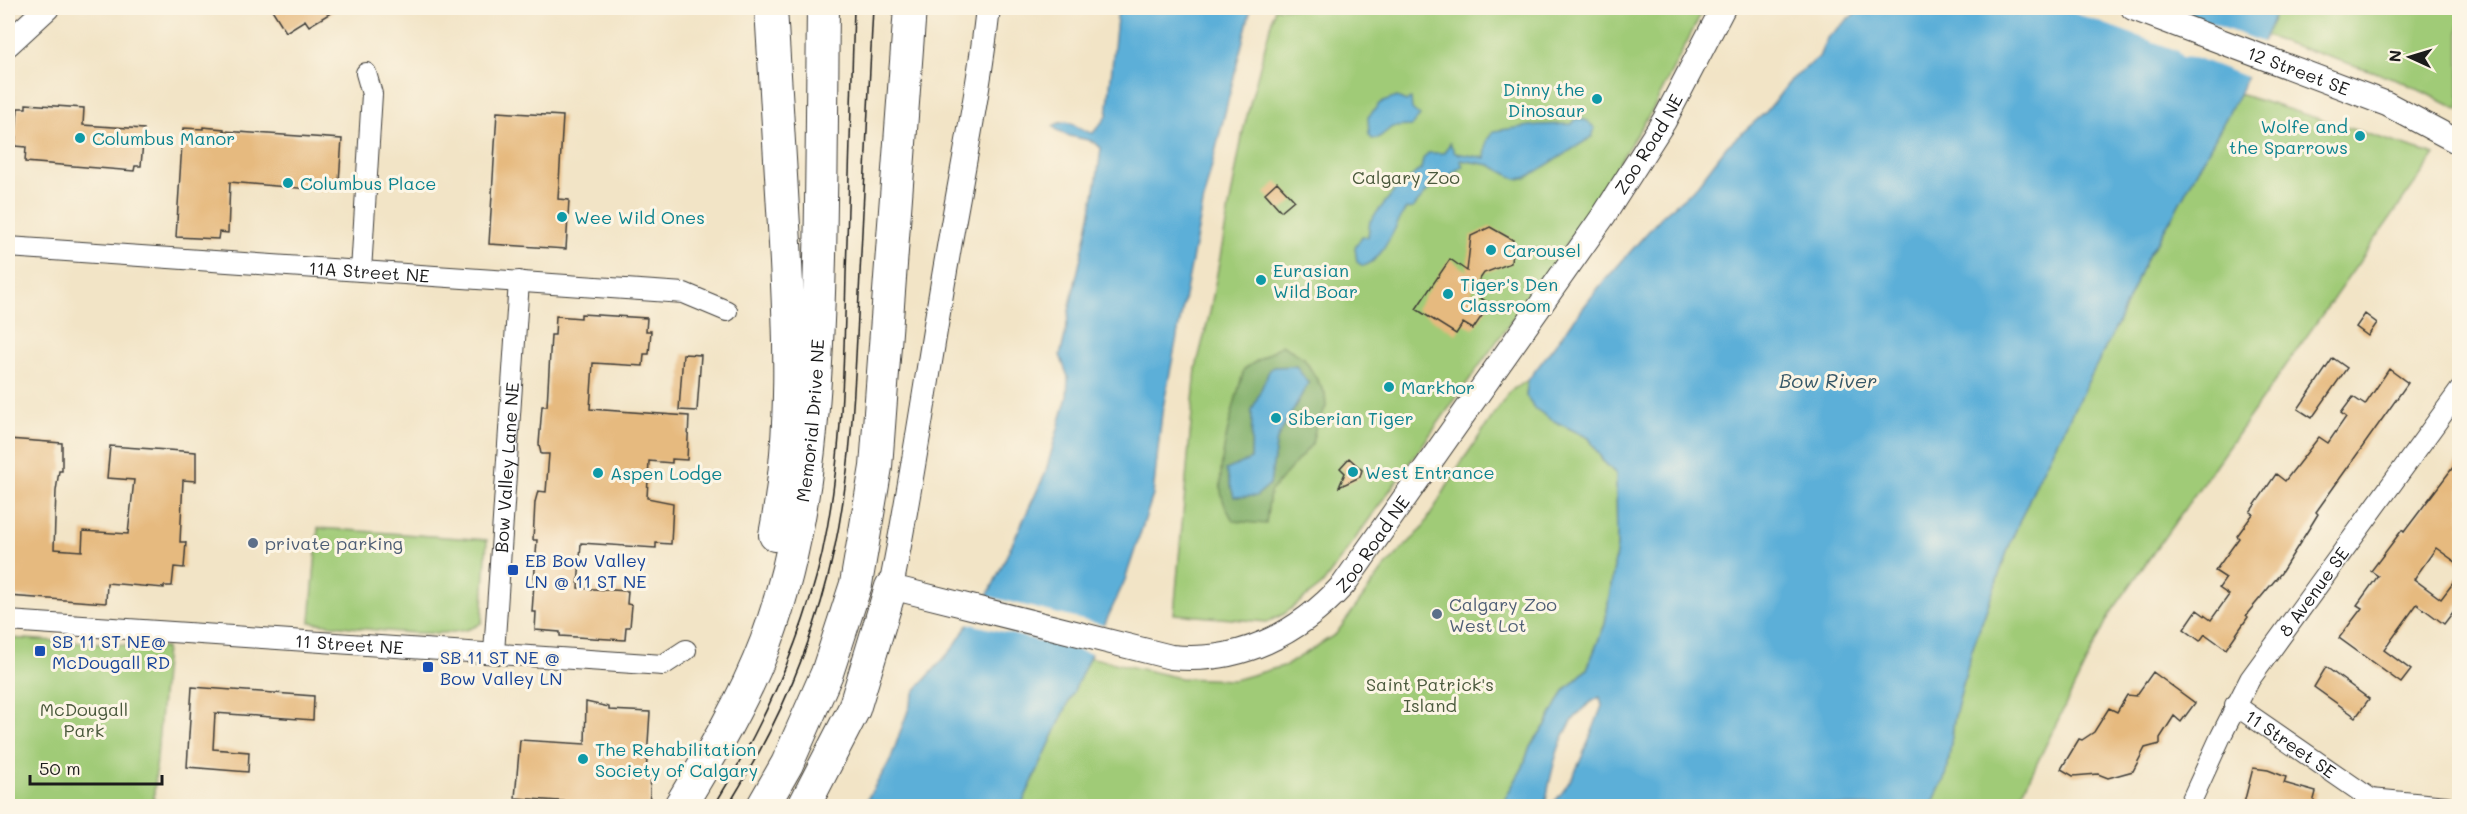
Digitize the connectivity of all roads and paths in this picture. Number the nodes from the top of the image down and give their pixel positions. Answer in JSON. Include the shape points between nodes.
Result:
{"nodes":[{"id":1,"x":47,"y":8,"type":"edge"},
{"id":2,"x":771,"y":8,"type":"edge"},
{"id":3,"x":823,"y":8,"type":"edge"},
{"id":4,"x":910,"y":8,"type":"edge"},
{"id":5,"x":988,"y":8,"type":"edge"},
{"id":6,"x":1723,"y":8,"type":"edge"},
{"id":7,"x":2133,"y":8,"type":"edge"},
{"id":8,"x":8,"y":44,"type":"edge"},
{"id":9,"x":366,"y":73,"type":"dead end"},
{"id":10,"x":2460,"y":143,"type":"edge"},
{"id":11,"x":8,"y":246,"type":"edge"},
{"id":12,"x":361,"y":271,"type":"junction"},
{"id":13,"x":519,"y":282,"type":"junction"},
{"id":14,"x":727,"y":311,"type":"dead end"},
{"id":15,"x":2460,"y":390,"type":"edge"},
{"id":16,"x":905,"y":590,"type":"junction"},
{"id":17,"x":8,"y":621,"type":"edge"},
{"id":18,"x":766,"y":639,"type":"junction"},
{"id":19,"x":686,"y":650,"type":"dead end"},
{"id":20,"x":494,"y":653,"type":"junction"},
{"id":21,"x":2235,"y":705,"type":"junction"},
{"id":22,"x":680,"y":807,"type":"edge"},
{"id":23,"x":762,"y":807,"type":"edge"},
{"id":24,"x":804,"y":807,"type":"edge"},
{"id":25,"x":2189,"y":807,"type":"edge"},
{"id":26,"x":2446,"y":807,"type":"edge"}],
"edges":[{"from":1,"to":8,"type":"street"},
{"from":2,"to":18,"type":"highway","via":[[790,321],[790,399],[780,507],[762,603]]},
{"from":3,"to":18,"type":"highway","name":"Memorial Drive NE","via":[[814,404],[797,533]]},
{"from":4,"to":23,"type":"highway","via":[[876,467],[856,584],[827,673],[787,764]]},
{"from":5,"to":16,"type":"street","via":[[911,488]]},
{"from":6,"to":16,"type":"street","name":"Zoo Road NE","via":[[1664,121],[1605,215],[1344,584],[1324,605],[1274,640],[1234,654],[1191,659]]},
{"from":7,"to":10,"type":"street","name":"12 Street SE","via":[[2387,104]]},
{"from":9,"to":12,"type":"street","via":[[372,94]]},
{"from":11,"to":12,"type":"street","name":"11A Street NE"},
{"from":12,"to":13,"type":"street","name":"11A Street NE"},
{"from":13,"to":14,"type":"street","name":"11A Street NE","via":[[684,293]]},
{"from":13,"to":20,"type":"street","name":"Bow Valley Lane NE"},
{"from":15,"to":21,"type":"street","name":"8 Avenue SE"},
{"from":16,"to":24,"type":"highway","via":[[854,709]]},
{"from":17,"to":20,"type":"street","name":"11 Street NE"},
{"from":18,"to":22,"type":"highway","name":"Memorial Drive NE","via":[[731,720]]},
{"from":19,"to":20,"type":"street","name":"11 Street NE","via":[[663,665]]},
{"from":21,"to":25,"type":"street","name":"8 Avenue SE"},
{"from":21,"to":26,"type":"street","name":"11 Street SE","via":[[2371,799]]}]}
